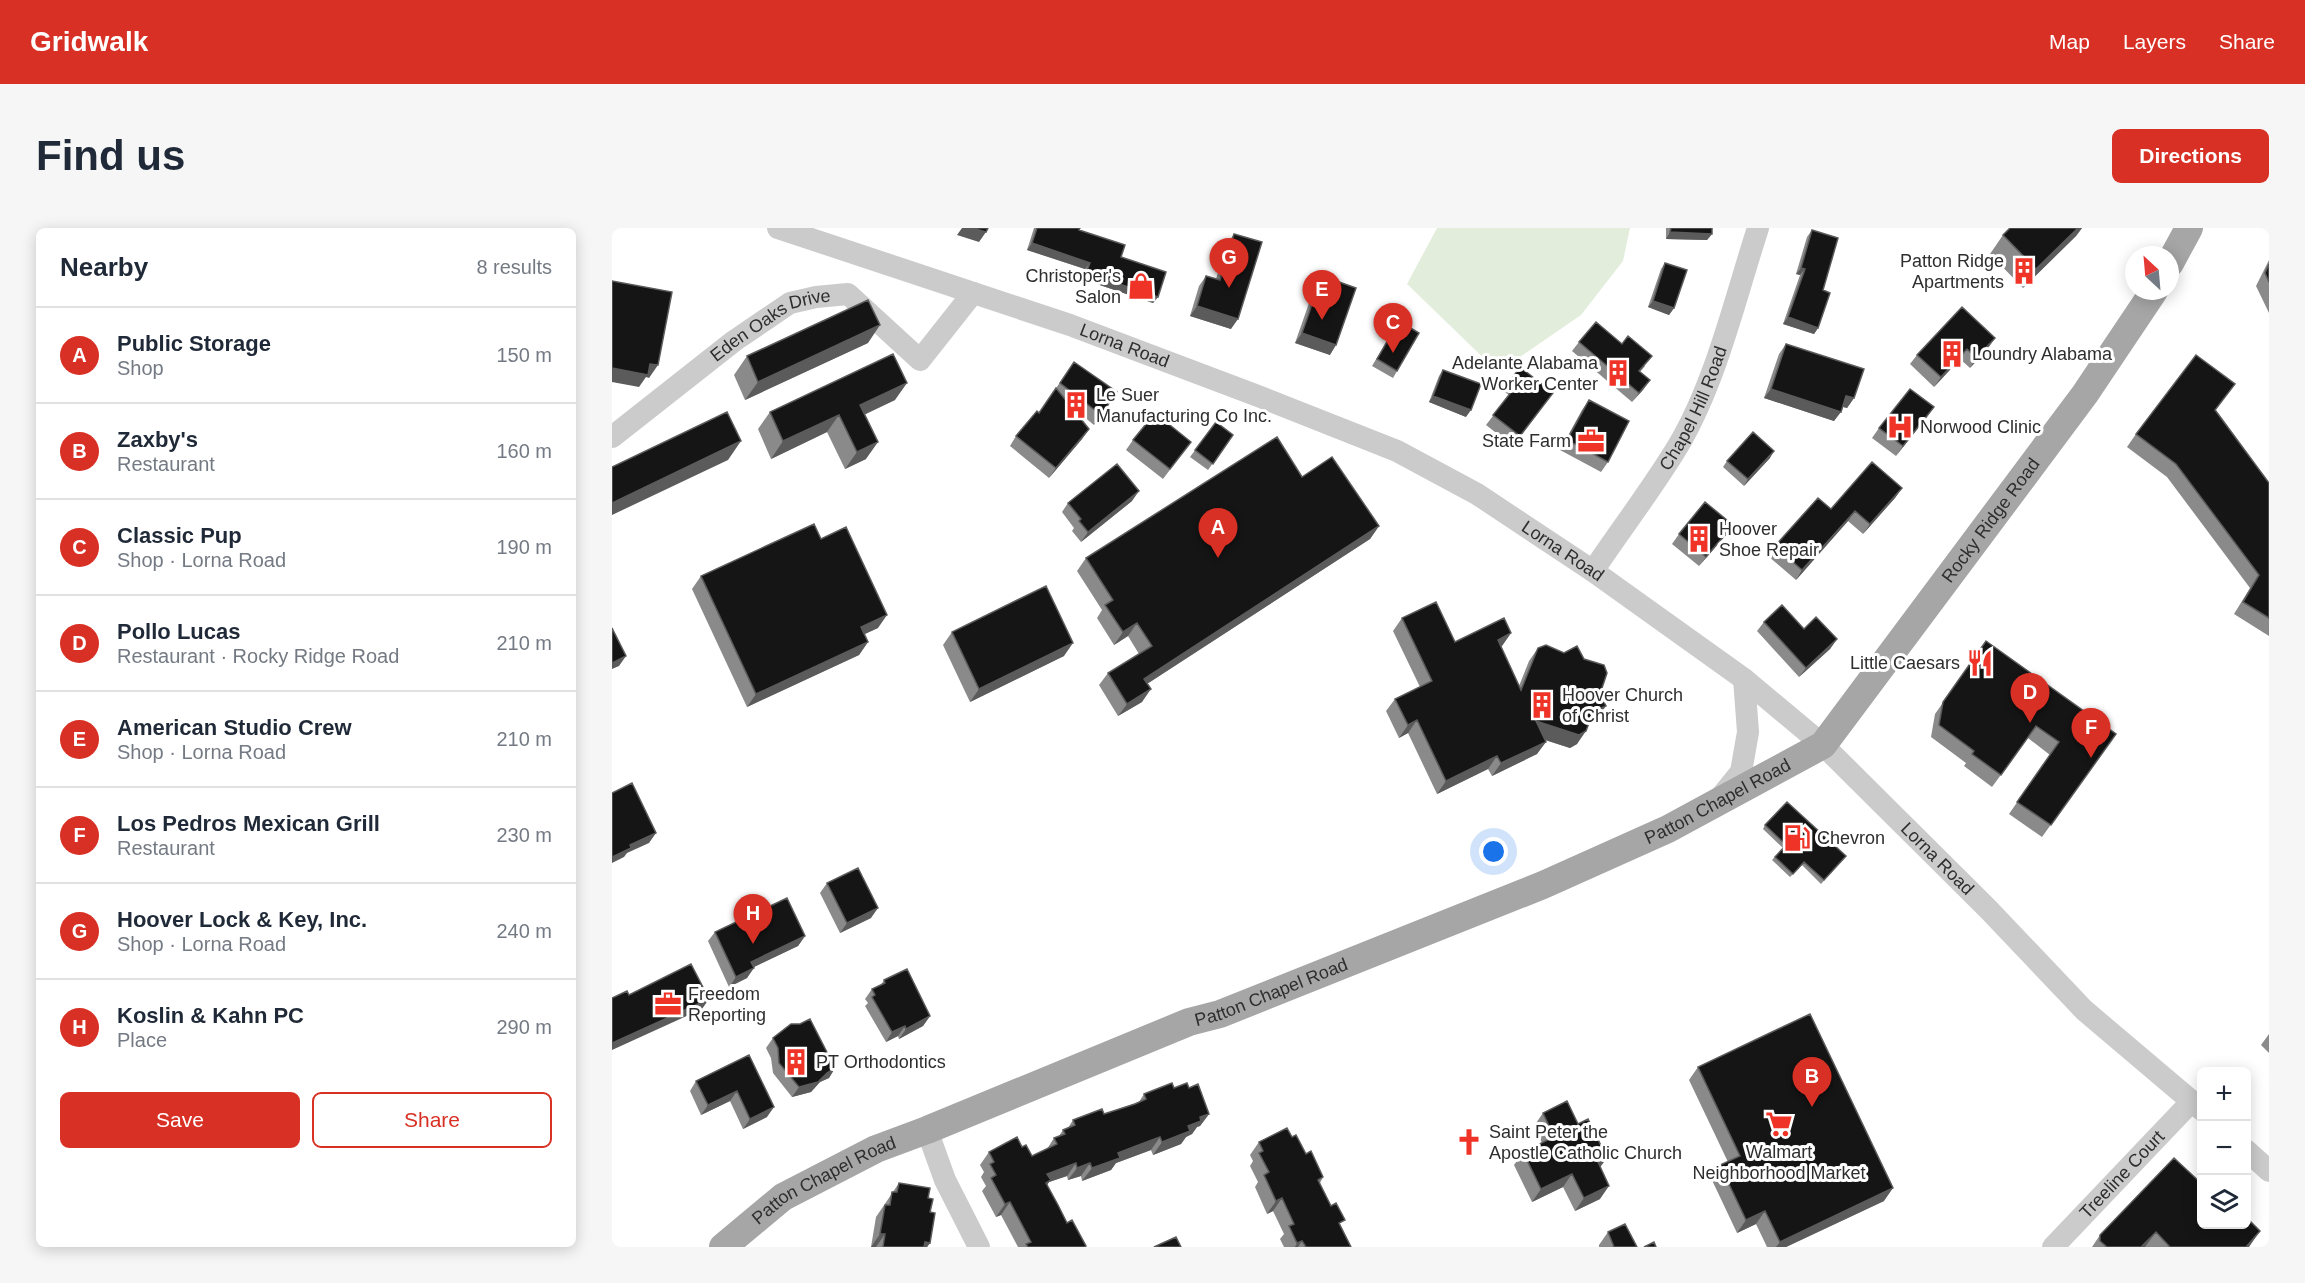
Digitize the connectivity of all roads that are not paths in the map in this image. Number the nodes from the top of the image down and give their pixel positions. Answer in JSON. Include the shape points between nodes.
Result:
{"nodes":[{"id":1,"x":778,"y":228,"type":"edge"},
{"id":2,"x":1758,"y":228,"type":"edge"},
{"id":3,"x":2189,"y":228,"type":"edge"},
{"id":4,"x":2179,"y":246,"type":"edge"},
{"id":5,"x":973,"y":293,"type":"junction"},
{"id":6,"x":2148,"y":300,"type":"edge"},
{"id":7,"x":612,"y":437,"type":"edge"},
{"id":8,"x":1593,"y":571,"type":"junction"},
{"id":9,"x":1743,"y":679,"type":"junction"},
{"id":10,"x":1823,"y":745,"type":"junction"},
{"id":11,"x":1718,"y":801,"type":"junction"},
{"id":12,"x":2197,"y":1106,"type":"edge"},
{"id":13,"x":927,"y":1130,"type":"junction"},
{"id":14,"x":2251,"y":1154,"type":"edge"},
{"id":15,"x":2269,"y":1171,"type":"edge"},
{"id":16,"x":723,"y":1247,"type":"edge"},
{"id":17,"x":979,"y":1247,"type":"edge"},
{"id":18,"x":2053,"y":1247,"type":"edge"}],
"edges":[{"from":1,"to":5,"type":"street","name":"Lorna Road"},
{"from":2,"to":8,"type":"street","name":"Chapel Hill Road","via":[[1718,352],[1691,420],[1678,446]]},
{"from":3,"to":4,"type":"main road"},
{"from":5,"to":7,"type":"street","name":"Eden Oaks Drive","via":[[920,360],[848,294],[790,303],[734,341]]},
{"from":5,"to":8,"type":"street","name":"Lorna Road","via":[[1077,328],[1397,450],[1477,494]]},
{"from":6,"to":10,"type":"main road","name":"Rocky Ridge Road","via":[[2085,394]]},
{"from":8,"to":9,"type":"street","name":"Lorna Road"},
{"from":9,"to":10,"type":"street","name":"Lorna Road"},
{"from":9,"to":11,"type":"street","via":[[1748,732],[1742,772]]},
{"from":10,"to":11,"type":"main road","name":"Patton Chapel Road"},
{"from":10,"to":12,"type":"street","name":"Lorna Road","via":[[2084,1010]]},
{"from":11,"to":13,"type":"main road","name":"Patton Chapel Road","via":[[1668,829],[1543,885],[1220,1014],[1189,1022]]},
{"from":12,"to":18,"type":"street","name":"Treeline Court"},
{"from":13,"to":16,"type":"main road","name":"Patton Chapel Road","via":[[876,1149],[783,1197]]},
{"from":13,"to":17,"type":"street","via":[[945,1180]]},
{"from":14,"to":15,"type":"street"}]}
